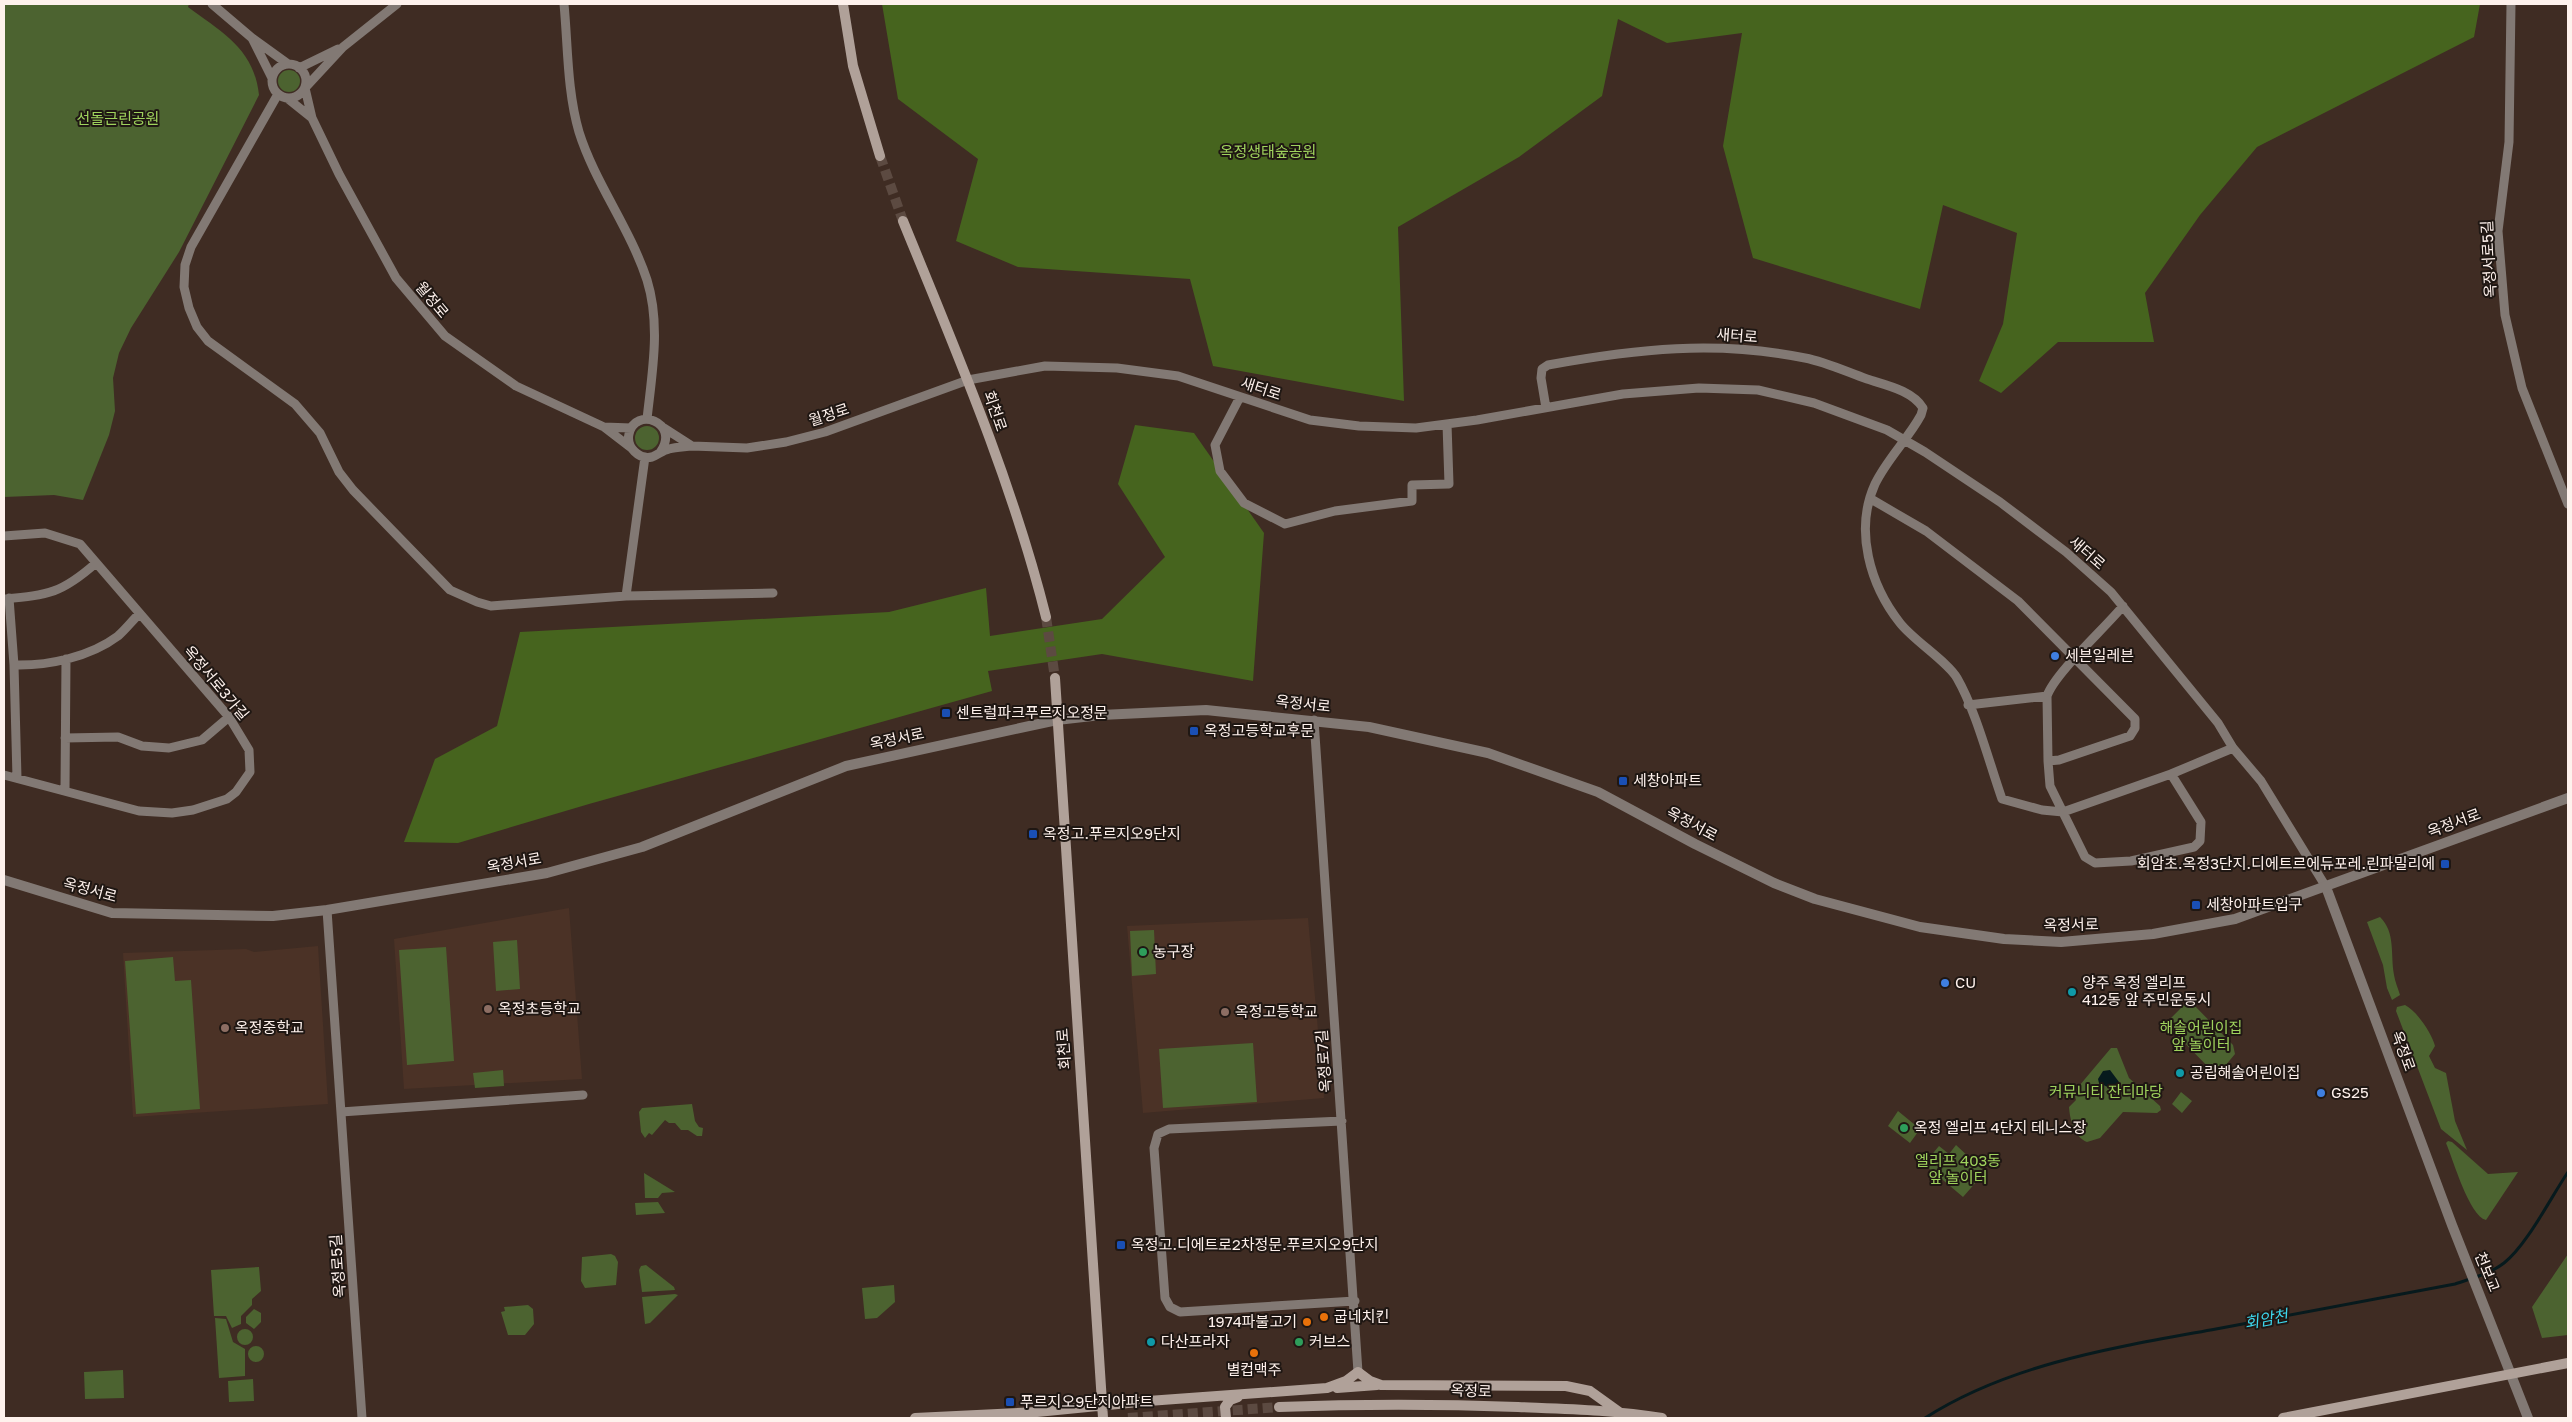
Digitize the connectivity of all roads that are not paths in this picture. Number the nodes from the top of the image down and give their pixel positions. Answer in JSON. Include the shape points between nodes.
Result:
{"nodes":[{"id":1,"x":212,"y":4,"type":"edge"},
{"id":2,"x":397,"y":4,"type":"edge"},
{"id":3,"x":564,"y":4,"type":"edge"},
{"id":4,"x":843,"y":4,"type":"edge"},
{"id":5,"x":2511,"y":4,"type":"edge"},
{"id":6,"x":252,"y":38,"type":"junction"},
{"id":7,"x":343,"y":47,"type":"junction"},
{"id":8,"x":288,"y":64,"type":"junction"},
{"id":9,"x":299,"y":68,"type":"junction"},
{"id":10,"x":272,"y":78,"type":"junction"},
{"id":11,"x":305,"y":88,"type":"junction"},
{"id":12,"x":278,"y":94,"type":"junction"},
{"id":13,"x":287,"y":98,"type":"junction"},
{"id":14,"x":312,"y":118,"type":"junction"},
{"id":15,"x":880,"y":156,"type":"tunnel mouth"},
{"id":16,"x":903,"y":221,"type":"tunnel mouth"},
{"id":17,"x":968,"y":380,"type":"junction"},
{"id":18,"x":1240,"y":397,"type":"junction"},
{"id":19,"x":1546,"y":408,"type":"junction"},
{"id":20,"x":647,"y":419,"type":"junction"},
{"id":21,"x":1447,"y":424,"type":"junction"},
{"id":22,"x":604,"y":427,"type":"junction"},
{"id":23,"x":631,"y":428,"type":"junction"},
{"id":24,"x":664,"y":428,"type":"junction"},
{"id":25,"x":1905,"y":440,"type":"junction"},
{"id":26,"x":692,"y":446,"type":"junction"},
{"id":27,"x":630,"y":447,"type":"junction"},
{"id":28,"x":661,"y":451,"type":"junction"},
{"id":29,"x":644,"y":457,"type":"junction"},
{"id":30,"x":1871,"y":499,"type":"junction"},
{"id":31,"x":2568,"y":504,"type":"edge"},
{"id":32,"x":4,"y":536,"type":"edge"},
{"id":33,"x":96,"y":563,"type":"junction"},
{"id":34,"x":773,"y":592,"type":"dead end"},
{"id":35,"x":626,"y":596,"type":"junction"},
{"id":36,"x":6,"y":599,"type":"edge"},
{"id":37,"x":2123,"y":606,"type":"junction"},
{"id":38,"x":139,"y":614,"type":"junction"},
{"id":39,"x":1046,"y":617,"type":"tunnel mouth"},
{"id":40,"x":2076,"y":658,"type":"junction"},
{"id":41,"x":66,"y":659,"type":"junction"},
{"id":42,"x":14,"y":665,"type":"junction"},
{"id":43,"x":1055,"y":678,"type":"tunnel mouth"},
{"id":44,"x":2047,"y":696,"type":"junction"},
{"id":45,"x":1968,"y":705,"type":"junction"},
{"id":46,"x":229,"y":717,"type":"junction"},
{"id":47,"x":1057,"y":720,"type":"junction"},
{"id":48,"x":1314,"y":720,"type":"junction"},
{"id":49,"x":65,"y":738,"type":"junction"},
{"id":50,"x":2232,"y":748,"type":"junction"},
{"id":51,"x":2048,"y":761,"type":"junction"},
{"id":52,"x":2171,"y":774,"type":"junction"},
{"id":53,"x":4,"y":775,"type":"edge"},
{"id":54,"x":16,"y":778,"type":"junction"},
{"id":55,"x":65,"y":790,"type":"junction"},
{"id":56,"x":2568,"y":798,"type":"edge"},
{"id":57,"x":2063,"y":812,"type":"junction"},
{"id":58,"x":4,"y":880,"type":"edge"},
{"id":59,"x":2326,"y":887,"type":"junction"},
{"id":60,"x":327,"y":910,"type":"junction"},
{"id":61,"x":583,"y":1095,"type":"dead end"},
{"id":62,"x":341,"y":1112,"type":"junction"},
{"id":63,"x":1342,"y":1121,"type":"junction"},
{"id":64,"x":2452,"y":1225,"type":"joint"},
{"id":65,"x":1355,"y":1302,"type":"junction"},
{"id":66,"x":2568,"y":1363,"type":"edge"},
{"id":67,"x":1358,"y":1372,"type":"junction"},
{"id":68,"x":2512,"y":1373,"type":"junction"},
{"id":69,"x":1380,"y":1384,"type":"junction"},
{"id":70,"x":1327,"y":1388,"type":"junction"},
{"id":71,"x":1243,"y":1394,"type":"junction"},
{"id":72,"x":1102,"y":1405,"type":"junction"},
{"id":73,"x":1279,"y":1407,"type":"tunnel mouth"},
{"id":74,"x":1622,"y":1414,"type":"junction"},
{"id":75,"x":362,"y":1418,"type":"edge"},
{"id":76,"x":915,"y":1418,"type":"edge"},
{"id":77,"x":931,"y":1418,"type":"edge"},
{"id":78,"x":1103,"y":1418,"type":"edge"},
{"id":79,"x":1226,"y":1418,"type":"edge"},
{"id":80,"x":1612,"y":1418,"type":"edge"},
{"id":81,"x":1662,"y":1418,"type":"edge"},
{"id":82,"x":2282,"y":1418,"type":"edge"},
{"id":83,"x":2528,"y":1418,"type":"edge"}],
"edges":[{"from":1,"to":6,"type":"street"},
{"from":2,"to":7,"type":"street"},
{"from":3,"to":20,"type":"street","via":[[573,103],[580,133],[638,257],[652,304],[655,344]]},
{"from":4,"to":15,"type":"main road","via":[[853,66]]},
{"from":5,"to":31,"type":"street","name":"옥정서로5길","via":[[2509,142],[2498,231],[2505,315],[2522,388]]},
{"from":6,"to":8,"type":"street"},
{"from":6,"to":10,"type":"street"},
{"from":7,"to":9,"type":"street"},
{"from":7,"to":11,"type":"street"},
{"from":8,"to":9,"type":"street"},
{"from":8,"to":10,"type":"street","via":[[278,68]]},
{"from":9,"to":11,"type":"street","via":[[306,77]]},
{"from":10,"to":12,"type":"street"},
{"from":11,"to":13,"type":"street","via":[[298,96]]},
{"from":11,"to":14,"type":"street"},
{"from":12,"to":13,"type":"street"},
{"from":12,"to":35,"type":"street","via":[[191,247],[185,266],[184,288],[197,327],[208,341],[295,404],[320,433],[339,472],[352,490],[450,590],[491,606]]},
{"from":13,"to":14,"type":"street"},
{"from":14,"to":22,"type":"street","name":"월정로","via":[[396,278],[445,336],[516,386]]},
{"from":16,"to":17,"type":"main road","name":"회천로"},
{"from":17,"to":18,"type":"street","name":"새터로","via":[[1044,366],[1117,368],[1178,376]]},
{"from":17,"to":26,"type":"street","name":"월정로","via":[[825,432],[786,442],[747,448]]},
{"from":17,"to":39,"type":"main road","name":"회천로","via":[[1020,525]]},
{"from":18,"to":21,"type":"street","name":"새터로","via":[[1310,420],[1416,428]]},
{"from":18,"to":21,"type":"street","via":[[1215,445],[1220,471],[1244,504],[1285,524],[1335,511],[1412,500],[1412,485],[1449,484]]},
{"from":19,"to":21,"type":"street","name":"새터로"},
{"from":19,"to":25,"type":"street","name":"새터로","via":[[1623,394],[1699,388],[1758,390],[1814,403]]},
{"from":19,"to":25,"type":"street","name":"새터로","via":[[1541,378],[1542,369],[1548,365],[1662,348],[1765,351],[1807,358],[1910,395],[1923,408]]},
{"from":20,"to":23,"type":"street"},
{"from":20,"to":24,"type":"street"},
{"from":22,"to":23,"type":"street"},
{"from":22,"to":27,"type":"street"},
{"from":23,"to":27,"type":"street"},
{"from":24,"to":26,"type":"street"},
{"from":24,"to":28,"type":"street","via":[[666,440]]},
{"from":25,"to":30,"type":"street","name":"새터로","via":[[1875,484]]},
{"from":25,"to":37,"type":"street","name":"새터로","via":[[2000,502],[2066,552]]},
{"from":26,"to":28,"type":"street","name":"월정로"},
{"from":27,"to":29,"type":"street"},
{"from":28,"to":29,"type":"street","via":[[650,458]]},
{"from":29,"to":35,"type":"street"},
{"from":30,"to":40,"type":"street","via":[[1926,531],[2018,601]]},
{"from":30,"to":45,"type":"street","name":"새터로","via":[[1866,518],[1866,540],[1879,591],[1900,622],[1957,676]]},
{"from":32,"to":33,"type":"street","name":"옥정서로3가길","via":[[45,533],[80,544]]},
{"from":33,"to":36,"type":"street","via":[[74,583],[50,594]]},
{"from":33,"to":38,"type":"street","name":"옥정서로3가길"},
{"from":34,"to":35,"type":"street"},
{"from":36,"to":42,"type":"street"},
{"from":37,"to":40,"type":"street"},
{"from":37,"to":50,"type":"street","name":"새터로","via":[[2218,723]]},
{"from":38,"to":41,"type":"street","via":[[118,636]]},
{"from":38,"to":46,"type":"street","name":"옥정서로3가길"},
{"from":40,"to":44,"type":"street","via":[[2050,686]]},
{"from":40,"to":51,"type":"street","via":[[2135,719],[2135,728],[2130,736],[2117,741]]},
{"from":41,"to":42,"type":"street","via":[[28,666]]},
{"from":41,"to":49,"type":"street"},
{"from":42,"to":54,"type":"street"},
{"from":43,"to":47,"type":"main road","name":"회천로"},
{"from":44,"to":45,"type":"street"},
{"from":44,"to":51,"type":"street"},
{"from":45,"to":57,"type":"street","name":"새터로","via":[[2002,799]]},
{"from":46,"to":49,"type":"street","via":[[202,740],[169,748],[142,746],[118,737]]},
{"from":46,"to":55,"type":"street","name":"옥정서로3가길","via":[[250,750],[251,763],[247,779],[227,799],[194,810],[152,813]]},
{"from":47,"to":48,"type":"street","name":"옥정서로","via":[[1101,714],[1206,710]]},
{"from":47,"to":60,"type":"street","name":"옥정서로","via":[[846,766],[642,847],[547,873]]},
{"from":47,"to":72,"type":"main road","name":"회천로"},
{"from":48,"to":59,"type":"street","name":"옥정서로","via":[[1370,727],[1479,751],[1552,774],[1598,792],[1774,882],[1815,899],[1920,927],[2004,939],[2062,942],[2111,939],[2190,929],[2235,919]]},
{"from":48,"to":63,"type":"street","name":"옥정로7길"},
{"from":49,"to":55,"type":"street"},
{"from":50,"to":52,"type":"street","name":"새터로"},
{"from":50,"to":59,"type":"street","name":"새터로","via":[[2261,781]]},
{"from":51,"to":57,"type":"street","via":[[2050,786]]},
{"from":52,"to":57,"type":"street","name":"새터로"},
{"from":52,"to":57,"type":"street","via":[[2201,822],[2200,841],[2194,847],[2131,861],[2095,863],[2085,857]]},
{"from":53,"to":54,"type":"street","name":"옥정서로3가길"},
{"from":54,"to":55,"type":"street","name":"옥정서로3가길"},
{"from":56,"to":59,"type":"street","name":"옥정서로"},
{"from":58,"to":60,"type":"street","name":"옥정서로","via":[[112,913],[273,916]]},
{"from":59,"to":64,"type":"street","name":"옥정로"},
{"from":60,"to":62,"type":"street","name":"옥정로5길"},
{"from":61,"to":62,"type":"street"},
{"from":62,"to":75,"type":"street","name":"옥정로5길"},
{"from":63,"to":65,"type":"street","name":"옥정로7길"},
{"from":63,"to":65,"type":"street","via":[[1183,1128],[1158,1134],[1154,1148],[1163,1279],[1167,1303],[1180,1312]]},
{"from":64,"to":68,"type":"street","name":"천보교"},
{"from":65,"to":67,"type":"street","name":"옥정로7길"},
{"from":66,"to":68,"type":"main road"},
{"from":67,"to":69,"type":"main road"},
{"from":67,"to":70,"type":"main road"},
{"from":68,"to":82,"type":"main road"},
{"from":68,"to":83,"type":"street"},
{"from":69,"to":70,"type":"main road"},
{"from":69,"to":74,"type":"main road","via":[[1566,1386],[1590,1391]]},
{"from":70,"to":71,"type":"main road"},
{"from":71,"to":72,"type":"main road"},
{"from":71,"to":79,"type":"main road","via":[[1227,1403]]},
{"from":72,"to":77,"type":"main road"},
{"from":72,"to":78,"type":"main road","name":"회천로"},
{"from":73,"to":74,"type":"main road","name":"옥정로","via":[[1433,1405],[1571,1409]]},
{"from":74,"to":80,"type":"main road"},
{"from":74,"to":81,"type":"main road","name":"옥정로"},
{"from":76,"to":77,"type":"main road"}]}
